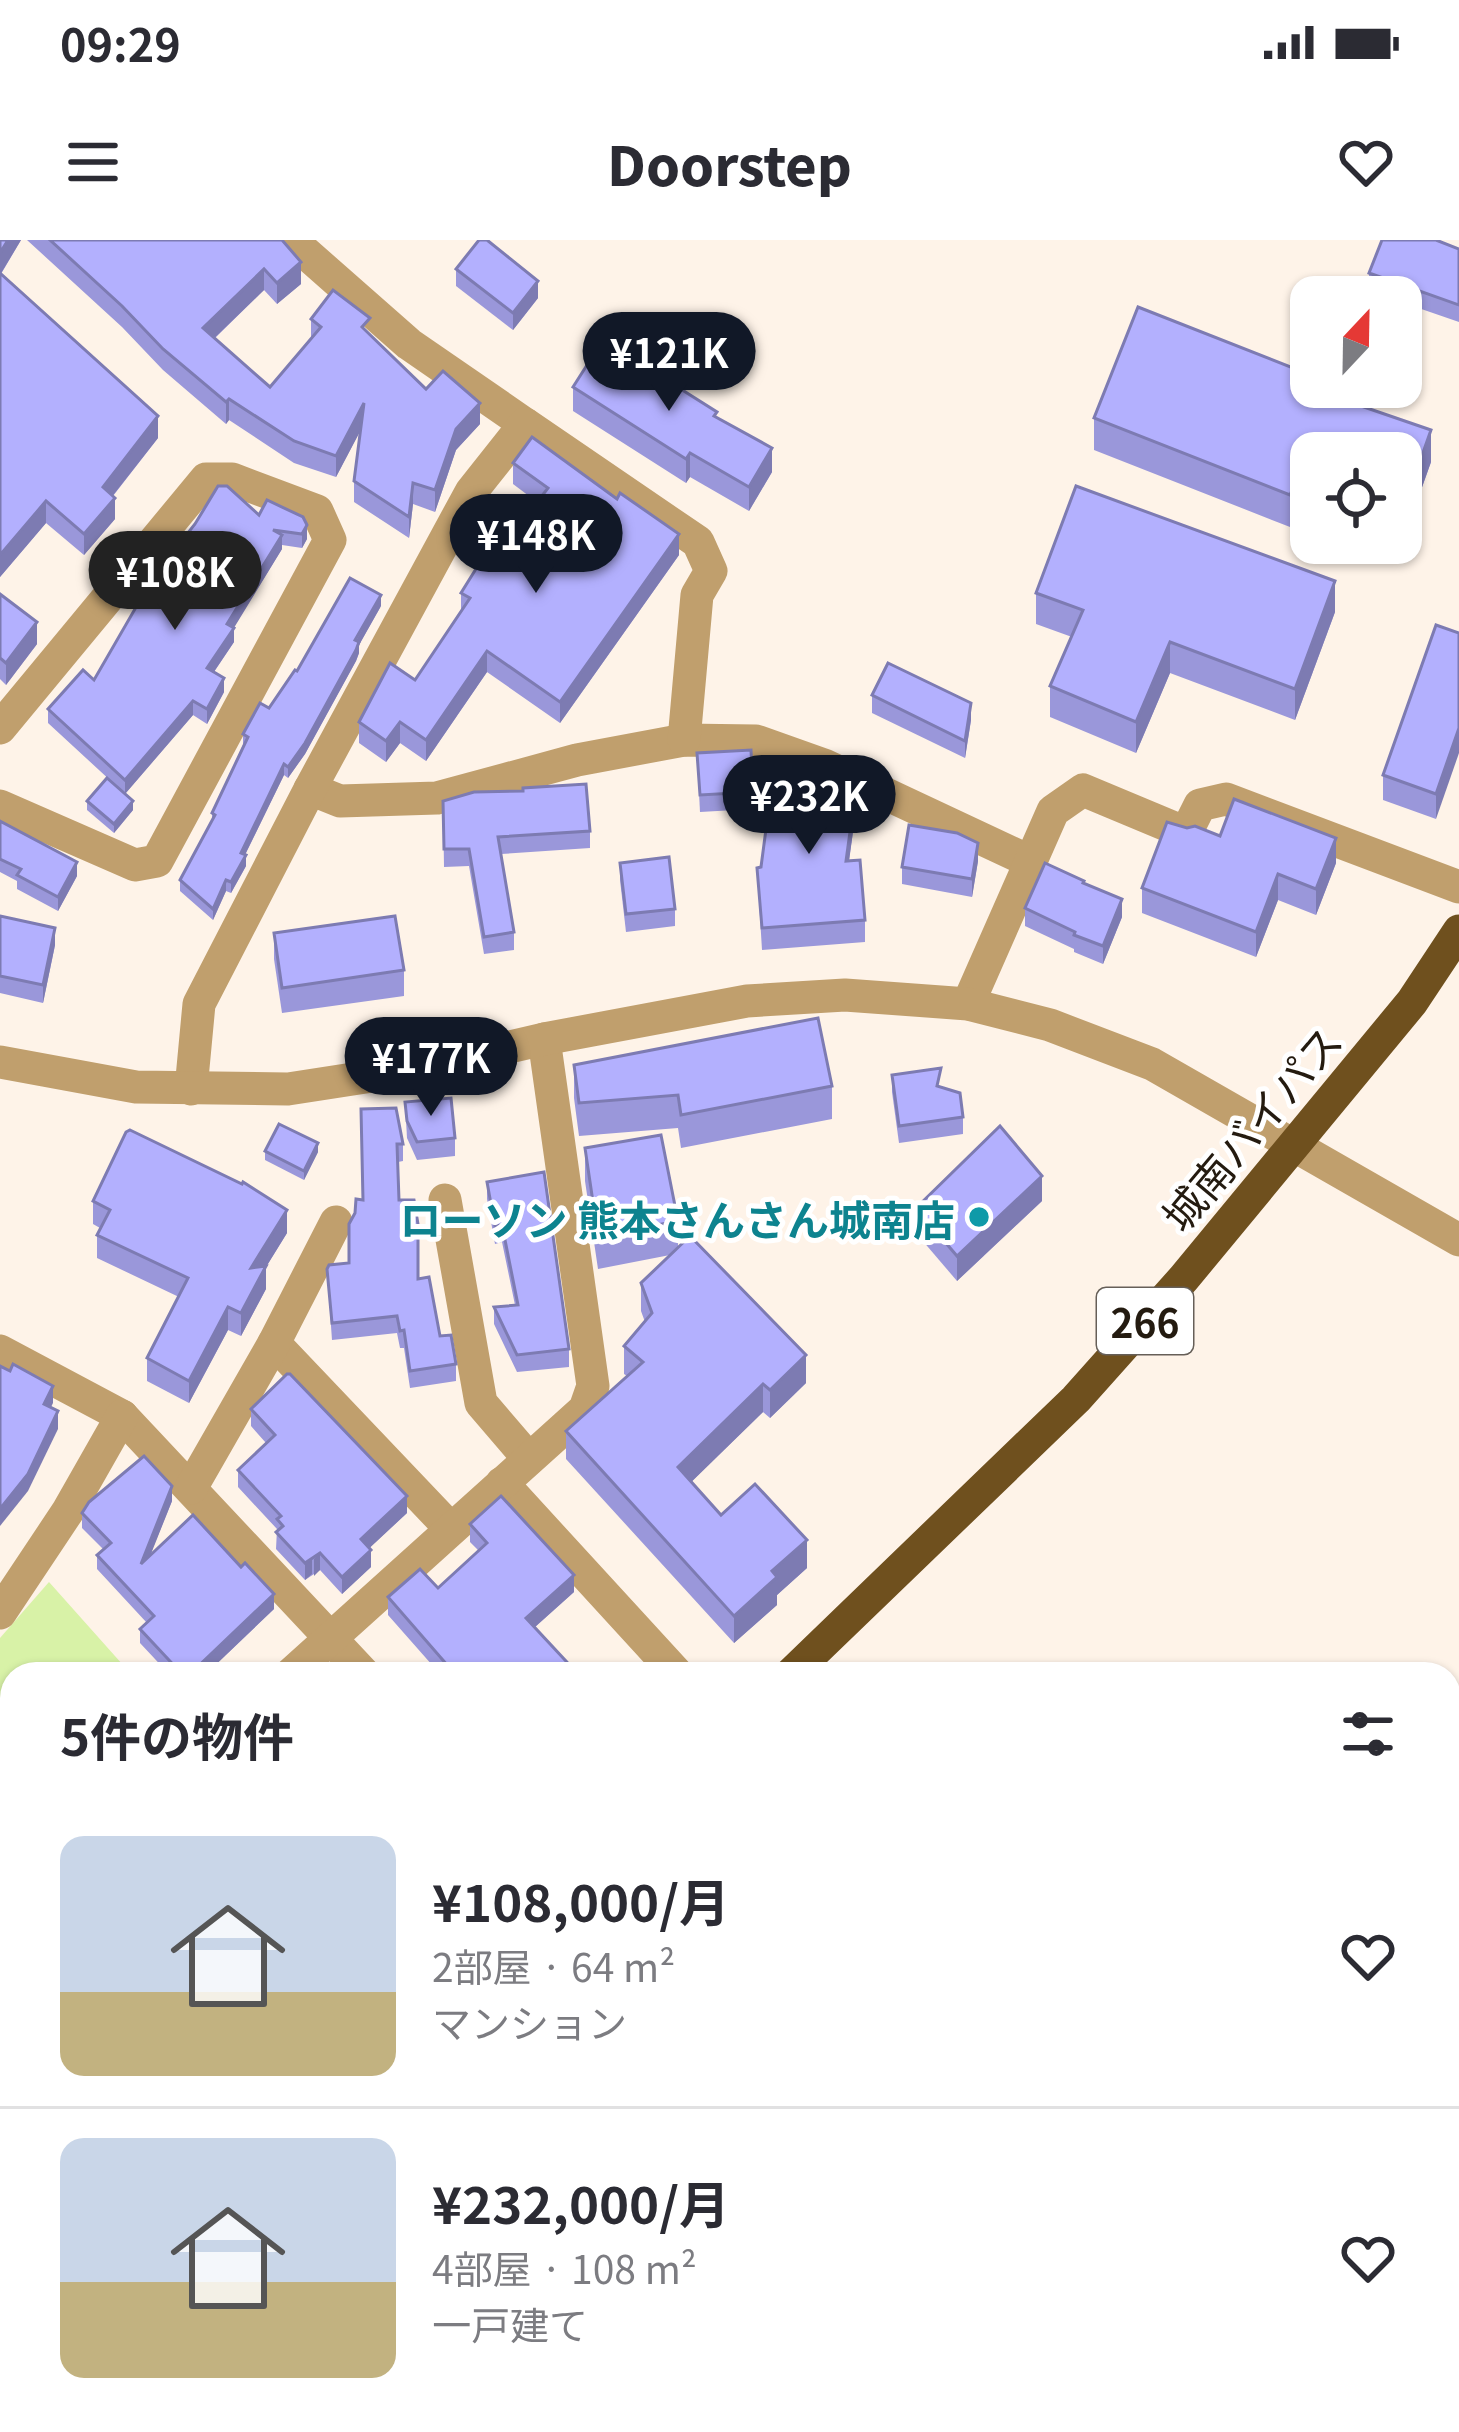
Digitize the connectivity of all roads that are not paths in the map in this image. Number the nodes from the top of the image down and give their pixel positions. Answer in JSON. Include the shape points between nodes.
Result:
{"nodes":[{"id":1,"x":291,"y":240,"type":"edge"},
{"id":2,"x":525,"y":424,"type":"junction"},
{"id":3,"x":0,"y":728,"type":"edge"},
{"id":4,"x":684,"y":740,"type":"junction"},
{"id":5,"x":310,"y":789,"type":"junction"},
{"id":6,"x":0,"y":806,"type":"edge"},
{"id":7,"x":1029,"y":861,"type":"junction"},
{"id":8,"x":1459,"y":887,"type":"edge"},
{"id":9,"x":1459,"y":932,"type":"edge"},
{"id":10,"x":968,"y":1004,"type":"junction"},
{"id":11,"x":544,"y":1040,"type":"junction"},
{"id":12,"x":0,"y":1062,"type":"edge"},
{"id":13,"x":191,"y":1090,"type":"junction"},
{"id":14,"x":1293,"y":1144,"type":"junction"},
{"id":15,"x":445,"y":1200,"type":"dead end"},
{"id":16,"x":336,"y":1222,"type":"dead end"},
{"id":17,"x":1459,"y":1240,"type":"edge"},
{"id":18,"x":274,"y":1343,"type":"junction"},
{"id":19,"x":0,"y":1351,"type":"edge"},
{"id":20,"x":122,"y":1416,"type":"junction"},
{"id":21,"x":529,"y":1459,"type":"junction"},
{"id":22,"x":502,"y":1483,"type":"junction"},
{"id":23,"x":191,"y":1488,"type":"junction"},
{"id":24,"x":451,"y":1529,"type":"junction"},
{"id":25,"x":0,"y":1613,"type":"edge"},
{"id":26,"x":331,"y":1636,"type":"junction"},
{"id":27,"x":304,"y":1662,"type":"edge"},
{"id":28,"x":354,"y":1662,"type":"edge"},
{"id":29,"x":666,"y":1662,"type":"edge"},
{"id":30,"x":802,"y":1662,"type":"edge"}],
"edges":[{"from":1,"to":2,"type":"street","via":[[409,344]]},
{"from":2,"to":4,"type":"street","via":[[698,542],[711,572],[697,595]]},
{"from":2,"to":5,"type":"street","via":[[471,492]]},
{"from":3,"to":6,"type":"street","via":[[206,479],[232,479],[316,511],[330,540],[157,861],[135,865]]},
{"from":4,"to":5,"type":"street","via":[[436,798],[340,801]]},
{"from":4,"to":7,"type":"street","via":[[756,741]]},
{"from":5,"to":13,"type":"street","via":[[199,1004]]},
{"from":7,"to":8,"type":"street","via":[[1053,811],[1084,790],[1186,833],[1200,805],[1226,799]]},
{"from":7,"to":10,"type":"street"},
{"from":9,"to":14,"type":"highway","name":"城南バイパス","number":"266","via":[[1412,1002]]},
{"from":10,"to":11,"type":"street","via":[[844,995],[747,1001]]},
{"from":10,"to":14,"type":"street","via":[[1152,1064]]},
{"from":11,"to":13,"type":"street","via":[[288,1089]]},
{"from":11,"to":21,"type":"street","via":[[593,1386],[585,1409]]},
{"from":12,"to":13,"type":"street"},
{"from":14,"to":17,"type":"street"},
{"from":14,"to":30,"type":"highway","name":"城南バイパス","number":"266","via":[[1076,1399]]},
{"from":15,"to":21,"type":"street","via":[[481,1403]]},
{"from":16,"to":18,"type":"street"},
{"from":18,"to":23,"type":"street"},
{"from":18,"to":24,"type":"street"},
{"from":19,"to":20,"type":"street"},
{"from":20,"to":23,"type":"street"},
{"from":20,"to":25,"type":"street"},
{"from":21,"to":22,"type":"street"},
{"from":22,"to":24,"type":"street"},
{"from":22,"to":29,"type":"street"},
{"from":23,"to":26,"type":"street"},
{"from":24,"to":26,"type":"street"},
{"from":26,"to":27,"type":"street"},
{"from":26,"to":28,"type":"street"}]}
